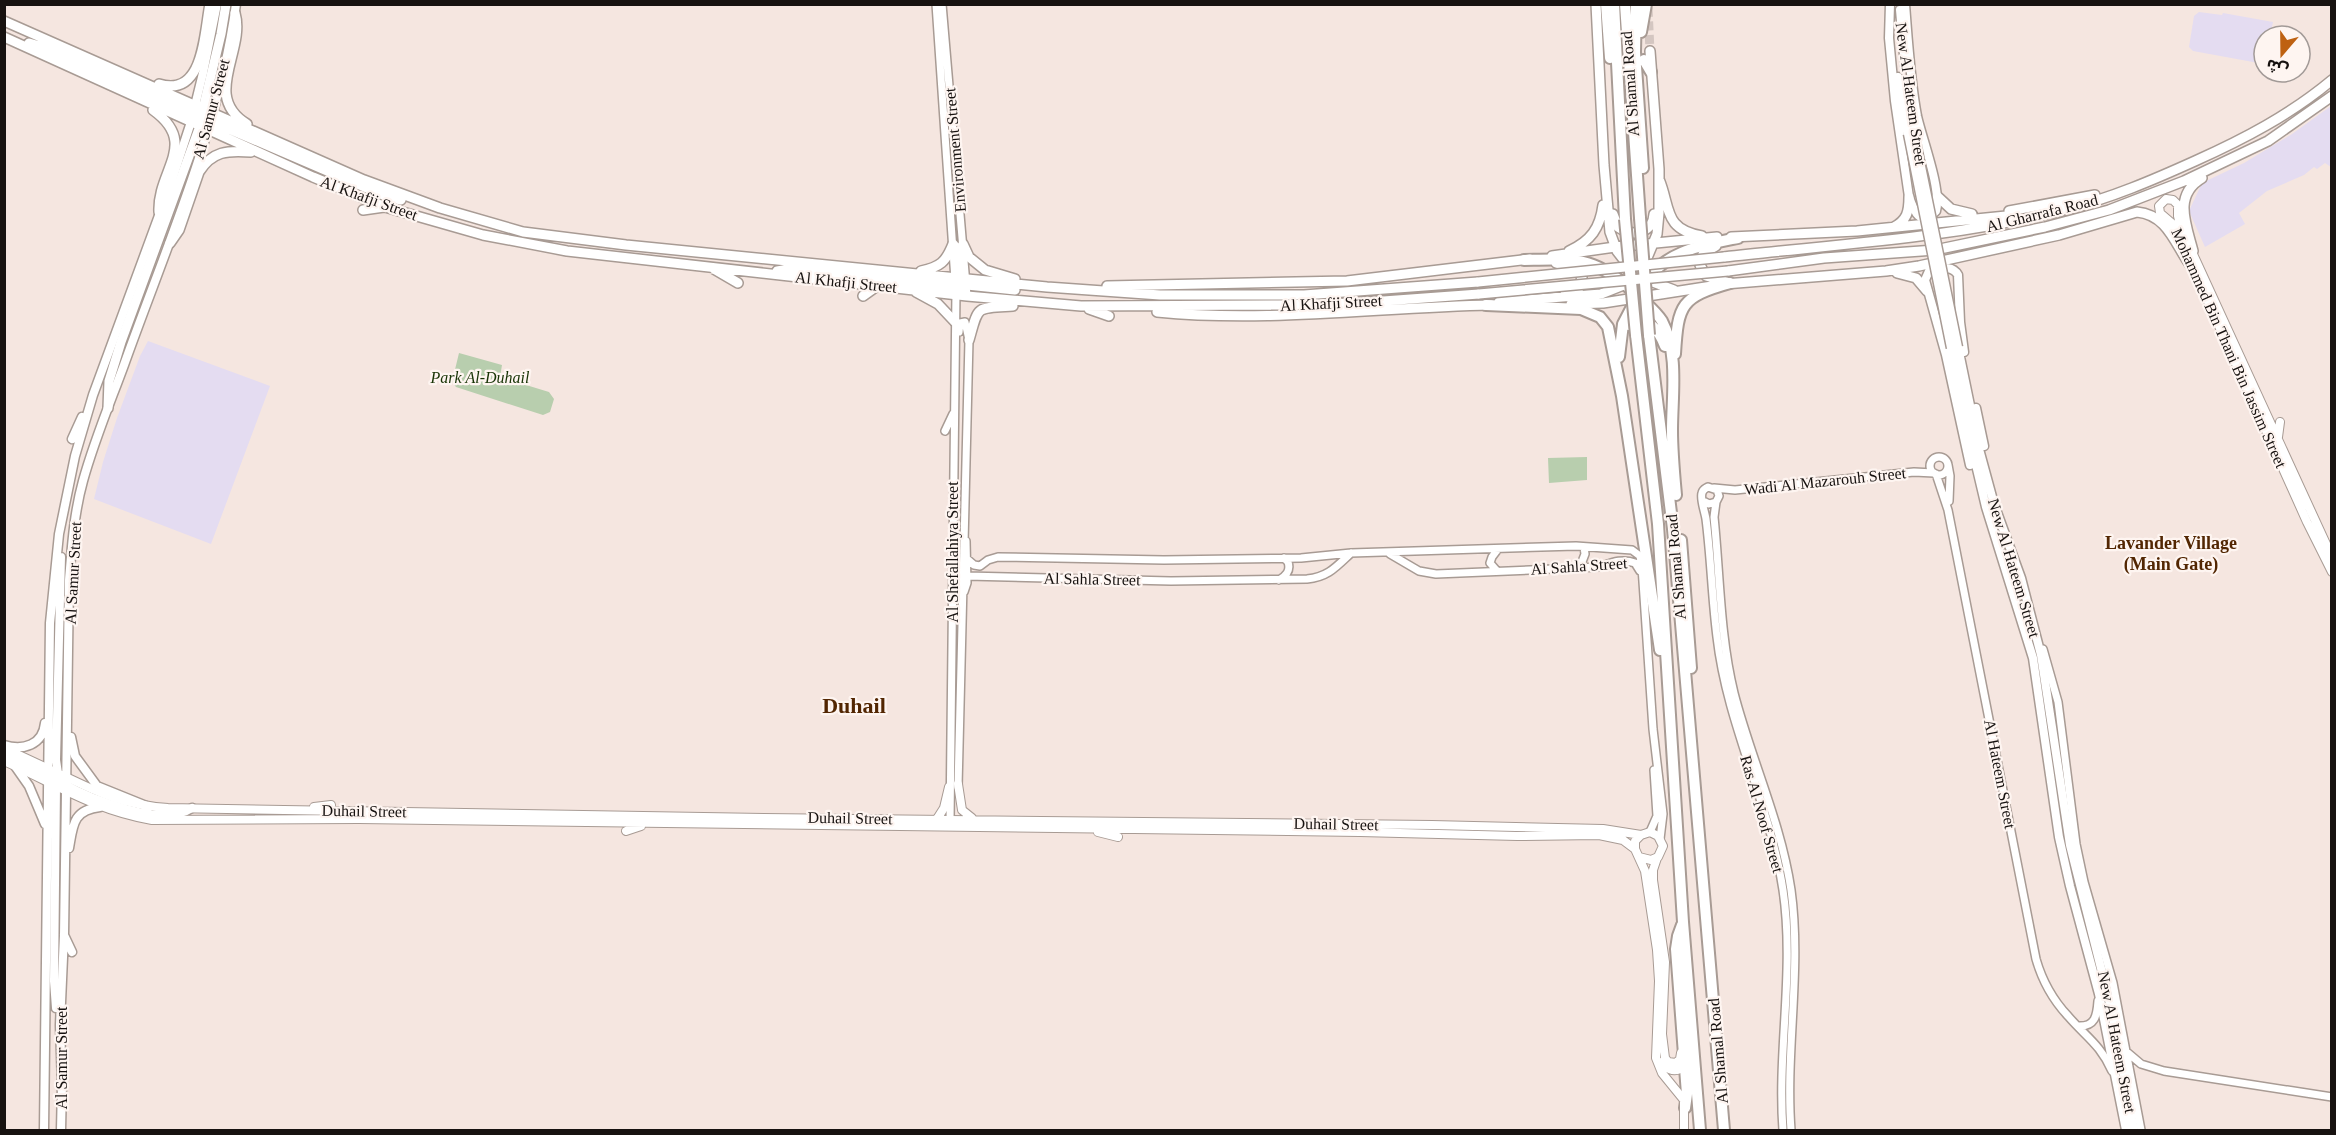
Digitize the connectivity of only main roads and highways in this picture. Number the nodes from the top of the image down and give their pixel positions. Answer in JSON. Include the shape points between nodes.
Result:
{"nodes":[{"id":1,"x":210,"y":4,"type":"edge"},
{"id":2,"x":217,"y":4,"type":"edge"},
{"id":3,"x":226,"y":4,"type":"edge"},
{"id":4,"x":1596,"y":4,"type":"edge"},
{"id":5,"x":1606,"y":4,"type":"edge"},
{"id":6,"x":1614,"y":4,"type":"edge"},
{"id":7,"x":1625,"y":4,"type":"edge"},
{"id":8,"x":1636,"y":4,"type":"edge"},
{"id":9,"x":1646,"y":4,"type":"edge"},
{"id":10,"x":1891,"y":4,"type":"edge"},
{"id":11,"x":1900,"y":4,"type":"edge"},
{"id":12,"x":1905,"y":4,"type":"edge"},
{"id":13,"x":235,"y":9,"type":"edge"},
{"id":14,"x":4,"y":21,"type":"edge"},
{"id":15,"x":4,"y":36,"type":"edge"},
{"id":16,"x":1647,"y":55,"type":"tunnel mouth"},
{"id":17,"x":1637,"y":70,"type":"junction"},
{"id":18,"x":1652,"y":72,"type":"joint"},
{"id":19,"x":132,"y":78,"type":"junction"},
{"id":20,"x":2331,"y":80,"type":"edge"},
{"id":21,"x":2331,"y":96,"type":"edge"},
{"id":22,"x":140,"y":99,"type":"junction"},
{"id":23,"x":1618,"y":104,"type":"junction"},
{"id":24,"x":201,"y":117,"type":"junction"},
{"id":25,"x":1911,"y":133,"type":"junction"},
{"id":26,"x":260,"y":153,"type":"junction"},
{"id":27,"x":2205,"y":156,"type":"junction"},
{"id":28,"x":2224,"y":163,"type":"junction"},
{"id":29,"x":337,"y":168,"type":"junction"},
{"id":30,"x":1659,"y":179,"type":"junction"},
{"id":31,"x":1605,"y":182,"type":"junction"},
{"id":32,"x":1937,"y":196,"type":"junction"},
{"id":33,"x":1909,"y":197,"type":"junction"},
{"id":34,"x":415,"y":200,"type":"junction"},
{"id":35,"x":385,"y":207,"type":"junction"},
{"id":36,"x":2066,"y":209,"type":"junction"},
{"id":37,"x":363,"y":210,"type":"dead end"},
{"id":38,"x":2109,"y":210,"type":"junction"},
{"id":39,"x":159,"y":212,"type":"junction"},
{"id":40,"x":1972,"y":214,"type":"junction"},
{"id":41,"x":1640,"y":215,"type":"junction"},
{"id":42,"x":1905,"y":227,"type":"junction"},
{"id":43,"x":1892,"y":228,"type":"junction"},
{"id":44,"x":1717,"y":237,"type":"junction"},
{"id":45,"x":1738,"y":238,"type":"junction"},
{"id":46,"x":2035,"y":240,"type":"junction"},
{"id":47,"x":170,"y":243,"type":"junction"},
{"id":48,"x":1654,"y":243,"type":"junction"},
{"id":49,"x":958,"y":244,"type":"junction"},
{"id":50,"x":1615,"y":247,"type":"junction"},
{"id":51,"x":2193,"y":251,"type":"junction"},
{"id":52,"x":1558,"y":256,"type":"junction"},
{"id":53,"x":1724,"y":257,"type":"joint"},
{"id":54,"x":1524,"y":260,"type":"junction"},
{"id":55,"x":1479,"y":266,"type":"junction"},
{"id":56,"x":712,"y":268,"type":"junction"},
{"id":57,"x":2194,"y":270,"type":"junction"},
{"id":58,"x":1886,"y":271,"type":"junction"},
{"id":59,"x":766,"y":273,"type":"junction"},
{"id":60,"x":912,"y":273,"type":"junction"},
{"id":61,"x":1635,"y":274,"type":"junction"},
{"id":62,"x":1320,"y":276,"type":"dead end"},
{"id":63,"x":1729,"y":277,"type":"junction"},
{"id":64,"x":1647,"y":280,"type":"junction"},
{"id":65,"x":738,"y":283,"type":"dead end"},
{"id":66,"x":1301,"y":283,"type":"junction"},
{"id":67,"x":1022,"y":284,"type":"junction"},
{"id":68,"x":1626,"y":284,"type":"junction"},
{"id":69,"x":961,"y":285,"type":"junction"},
{"id":70,"x":876,"y":286,"type":"junction"},
{"id":71,"x":908,"y":289,"type":"junction"},
{"id":72,"x":1094,"y":290,"type":"junction"},
{"id":73,"x":1679,"y":291,"type":"junction"},
{"id":74,"x":1927,"y":291,"type":"junction"},
{"id":75,"x":1160,"y":295,"type":"junction"},
{"id":76,"x":863,"y":296,"type":"dead end"},
{"id":77,"x":1638,"y":296,"type":"junction"},
{"id":78,"x":1549,"y":298,"type":"junction"},
{"id":79,"x":1036,"y":303,"type":"junction"},
{"id":80,"x":1486,"y":305,"type":"junction"},
{"id":81,"x":1081,"y":306,"type":"junction"},
{"id":82,"x":1136,"y":307,"type":"junction"},
{"id":83,"x":1109,"y":316,"type":"dead end"},
{"id":84,"x":955,"y":322,"type":"road end"},
{"id":85,"x":969,"y":340,"type":"road end"},
{"id":86,"x":1619,"y":344,"type":"junction"},
{"id":87,"x":1672,"y":372,"type":"junction"},
{"id":88,"x":2248,"y":373,"type":"junction"},
{"id":89,"x":2261,"y":381,"type":"dead end"},
{"id":90,"x":93,"y":395,"type":"junction"},
{"id":91,"x":1622,"y":396,"type":"junction"},
{"id":92,"x":108,"y":408,"type":"junction"},
{"id":93,"x":2280,"y":422,"type":"dead end"},
{"id":94,"x":2278,"y":438,"type":"junction"},
{"id":95,"x":72,"y":439,"type":"dead end"},
{"id":96,"x":1990,"y":505,"type":"junction"},
{"id":97,"x":59,"y":534,"type":"junction"},
{"id":98,"x":2331,"y":557,"type":"edge"},
{"id":99,"x":2331,"y":572,"type":"edge"},
{"id":100,"x":49,"y":675,"type":"junction"},
{"id":101,"x":1669,"y":704,"type":"junction"},
{"id":102,"x":1689,"y":725,"type":"junction"},
{"id":103,"x":68,"y":728,"type":"junction"},
{"id":104,"x":4,"y":746,"type":"edge"},
{"id":105,"x":4,"y":754,"type":"edge"},
{"id":106,"x":4,"y":761,"type":"edge"},
{"id":107,"x":15,"y":766,"type":"junction"},
{"id":108,"x":56,"y":779,"type":"junction"},
{"id":109,"x":331,"y":805,"type":"dead end"},
{"id":110,"x":382,"y":806,"type":"dead end"},
{"id":111,"x":100,"y":807,"type":"junction"},
{"id":112,"x":149,"y":807,"type":"junction"},
{"id":113,"x":192,"y":808,"type":"junction"},
{"id":114,"x":303,"y":810,"type":"junction"},
{"id":115,"x":651,"y":811,"type":"dead end"},
{"id":116,"x":408,"y":812,"type":"junction"},
{"id":117,"x":777,"y":813,"type":"dead end"},
{"id":118,"x":843,"y":813,"type":"dead end"},
{"id":119,"x":904,"y":814,"type":"dead end"},
{"id":120,"x":641,"y":815,"type":"junction"},
{"id":121,"x":1062,"y":815,"type":"dead end"},
{"id":122,"x":764,"y":818,"type":"junction"},
{"id":123,"x":876,"y":818,"type":"junction"},
{"id":124,"x":1244,"y":818,"type":"dead end"},
{"id":125,"x":919,"y":819,"type":"junction"},
{"id":126,"x":937,"y":819,"type":"junction"},
{"id":127,"x":976,"y":819,"type":"junction"},
{"id":128,"x":1048,"y":820,"type":"junction"},
{"id":129,"x":954,"y":822,"type":"junction"},
{"id":130,"x":649,"y":823,"type":"junction"},
{"id":131,"x":1504,"y":823,"type":"dead end"},
{"id":132,"x":1296,"y":824,"type":"junction"},
{"id":133,"x":1085,"y":829,"type":"junction"},
{"id":134,"x":47,"y":830,"type":"junction"},
{"id":135,"x":626,"y":831,"type":"dead end"},
{"id":136,"x":1516,"y":832,"type":"junction"},
{"id":137,"x":1576,"y":835,"type":"junction"},
{"id":138,"x":1641,"y":835,"type":"junction"},
{"id":139,"x":1118,"y":837,"type":"dead end"},
{"id":140,"x":1506,"y":843,"type":"dead end"},
{"id":141,"x":1635,"y":849,"type":"junction"},
{"id":142,"x":1639,"y":857,"type":"junction"},
{"id":143,"x":1658,"y":857,"type":"junction"},
{"id":144,"x":64,"y":860,"type":"junction"},
{"id":145,"x":1683,"y":922,"type":"junction"},
{"id":146,"x":1654,"y":929,"type":"junction"},
{"id":147,"x":64,"y":935,"type":"junction"},
{"id":148,"x":72,"y":952,"type":"dead end"},
{"id":149,"x":60,"y":1025,"type":"junction"},
{"id":150,"x":1662,"y":1034,"type":"junction"},
{"id":151,"x":1682,"y":1034,"type":"junction"},
{"id":152,"x":1684,"y":1064,"type":"junction"},
{"id":153,"x":1721,"y":1077,"type":"junction"},
{"id":154,"x":1685,"y":1108,"type":"junction"},
{"id":155,"x":44,"y":1131,"type":"edge"},
{"id":156,"x":61,"y":1131,"type":"edge"},
{"id":157,"x":1684,"y":1131,"type":"edge"},
{"id":158,"x":1700,"y":1131,"type":"edge"},
{"id":159,"x":1724,"y":1131,"type":"edge"},
{"id":160,"x":1732,"y":1131,"type":"edge"},
{"id":161,"x":2126,"y":1131,"type":"edge"},
{"id":162,"x":2134,"y":1131,"type":"edge"}],
"edges":[{"from":1,"to":19,"type":"highway","via":[[197,66],[189,82],[168,87]]},
{"from":2,"to":24,"type":"main road","name":"Al Samur Street"},
{"from":3,"to":24,"type":"highway"},
{"from":4,"to":31,"type":"highway"},
{"from":5,"to":23,"type":"highway","via":[[1612,86]]},
{"from":6,"to":23,"type":"highway","name":"Al Shamal Road"},
{"from":7,"to":41,"type":"highway","name":"Al Shamal Road"},
{"from":8,"to":17,"type":"highway"},
{"from":9,"to":17,"type":"highway"},
{"from":10,"to":25,"type":"main road","name":"New Al Hateem Street","via":[[1897,72]]},
{"from":10,"to":33,"type":"main road","via":[[1889,38]]},
{"from":11,"to":25,"type":"main road","name":"New Al Hateem Street"},
{"from":12,"to":32,"type":"main road","via":[[1917,115]]},
{"from":13,"to":24,"type":"main road","name":"Al Samur Street"},
{"from":13,"to":29,"type":"highway","via":[[225,93],[233,113],[251,126],[330,160]]},
{"from":14,"to":19,"type":"highway","name":"Al Khafji Street"},
{"from":15,"to":22,"type":"highway","name":"Al Khafji Street"},
{"from":15,"to":24,"type":"highway","via":[[43,47]]},
{"from":16,"to":18,"type":"highway"},
{"from":17,"to":41,"type":"highway","via":[[1645,189]]},
{"from":18,"to":30,"type":"highway"},
{"from":19,"to":24,"type":"highway","name":"Al Khafji Street"},
{"from":20,"to":27,"type":"highway","name":"Al Gharrafa Road","via":[[2272,123]]},
{"from":21,"to":28,"type":"highway","name":"Al Gharrafa Road","via":[[2268,141]]},
{"from":22,"to":24,"type":"highway","name":"Al Khafji Street"},
{"from":22,"to":39,"type":"highway","via":[[169,124],[176,141],[160,193]]},
{"from":23,"to":101,"type":"highway","name":"Al Shamal Road","bridge":true,"via":[[1636,335],[1658,524]]},
{"from":24,"to":26,"type":"highway","name":"Al Khafji Street"},
{"from":24,"to":29,"type":"highway","name":"Al Khafji Street"},
{"from":24,"to":34,"type":"highway","via":[[388,196]]},
{"from":24,"to":39,"type":"main road","name":"Al Samur Street"},
{"from":24,"to":47,"type":"main road","name":"Al Samur Street"},
{"from":24,"to":92,"type":"highway","via":[[121,342],[109,381]]},
{"from":25,"to":96,"type":"main road","name":"New Al Hateem Street","bridge":true},
{"from":26,"to":35,"type":"highway","name":"Al Khafji Street"},
{"from":26,"to":47,"type":"highway","via":[[231,150],[204,164],[179,230]]},
{"from":27,"to":36,"type":"highway","name":"Al Gharrafa Road","via":[[2117,194]]},
{"from":27,"to":40,"type":"highway","via":[[2108,192],[2026,209]]},
{"from":28,"to":38,"type":"highway","name":"Al Gharrafa Road"},
{"from":28,"to":51,"type":"highway","via":[[2186,192],[2184,208]]},
{"from":29,"to":34,"type":"highway","name":"Al Khafji Street"},
{"from":30,"to":31,"type":"highway","via":[[1653,224],[1637,233],[1623,230],[1615,223]]},
{"from":30,"to":44,"type":"highway","via":[[1675,224],[1688,232]]},
{"from":30,"to":48,"type":"highway"},
{"from":31,"to":50,"type":"highway"},
{"from":31,"to":52,"type":"highway","via":[[1601,218],[1592,237]]},
{"from":32,"to":33,"type":"main road","via":[[1936,211],[1924,218],[1917,216]]},
{"from":32,"to":40,"type":"highway","via":[[1954,211]]},
{"from":33,"to":43,"type":"highway","via":[[1907,216]]},
{"from":34,"to":60,"type":"highway","name":"Al Khafji Street","via":[[523,232],[570,239]]},
{"from":35,"to":37,"type":"highway"},
{"from":35,"to":56,"type":"highway","name":"Al Khafji Street","via":[[529,244]]},
{"from":36,"to":42,"type":"highway"},
{"from":36,"to":53,"type":"highway","name":"Al Gharrafa Road","via":[[1945,234]]},
{"from":38,"to":46,"type":"highway"},
{"from":38,"to":63,"type":"highway","name":"Al Gharrafa Road","via":[[1935,250],[1824,258]]},
{"from":39,"to":90,"type":"main road","name":"Al Samur Street"},
{"from":40,"to":42,"type":"highway","via":[[1911,222]]},
{"from":41,"to":102,"type":"highway","name":"Al Shamal Road","bridge":true},
{"from":42,"to":43,"type":"highway"},
{"from":43,"to":45,"type":"highway"},
{"from":44,"to":45,"type":"highway"},
{"from":44,"to":48,"type":"highway"},
{"from":45,"to":63,"type":"highway","via":[[1707,249],[1700,259],[1707,276]]},
{"from":45,"to":64,"type":"highway","via":[[1680,253],[1663,263]]},
{"from":46,"to":57,"type":"highway","via":[[2142,213],[2170,232]]},
{"from":46,"to":58,"type":"highway"},
{"from":47,"to":92,"type":"main road","name":"Al Samur Street"},
{"from":48,"to":50,"type":"highway"},
{"from":48,"to":61,"type":"highway"},
{"from":49,"to":60,"type":"highway","via":[[940,266]]},
{"from":49,"to":67,"type":"highway","via":[[985,270]]},
{"from":49,"to":69,"type":"highway"},
{"from":50,"to":52,"type":"highway"},
{"from":50,"to":61,"type":"highway"},
{"from":51,"to":57,"type":"main road","name":"Mohammed Bin Thani Bin Jassim Street","via":[[2179,223],[2178,205],[2173,200],[2163,201],[2160,213],[2174,225]]},
{"from":51,"to":88,"type":"main road","name":"Mohammed Bin Thani Bin Jassim Street"},
{"from":52,"to":54,"type":"highway"},
{"from":53,"to":75,"type":"highway","name":"Al Khafji Street","bridge":true,"via":[[1387,291]]},
{"from":54,"to":55,"type":"highway"},
{"from":54,"to":68,"type":"highway","via":[[1583,260]]},
{"from":55,"to":66,"type":"highway"},
{"from":55,"to":78,"type":"highway","via":[[1554,263],[1579,271],[1579,288]]},
{"from":56,"to":59,"type":"highway","name":"Al Khafji Street"},
{"from":56,"to":65,"type":"highway"},
{"from":57,"to":99,"type":"main road","name":"Mohammed Bin Thani Bin Jassim Street"},
{"from":58,"to":63,"type":"highway"},
{"from":58,"to":74,"type":"highway","via":[[1912,276]]},
{"from":59,"to":69,"type":"highway","via":[[795,268]]},
{"from":59,"to":70,"type":"highway","name":"Al Khafji Street"},
{"from":60,"to":69,"type":"highway","name":"Al Khafji Street"},
{"from":61,"to":64,"type":"highway"},
{"from":61,"to":68,"type":"highway"},
{"from":62,"to":66,"type":"highway"},
{"from":63,"to":73,"type":"highway"},
{"from":63,"to":82,"type":"highway","name":"Al Khafji Street","bridge":true,"via":[[1345,303]]},
{"from":63,"to":87,"type":"highway","via":[[1684,306],[1677,323]]},
{"from":64,"to":73,"type":"highway"},
{"from":64,"to":77,"type":"highway"},
{"from":66,"to":72,"type":"highway","via":[[1109,285]]},
{"from":67,"to":69,"type":"highway","name":"Al Khafji Street"},
{"from":67,"to":72,"type":"highway","name":"Al Khafji Street"},
{"from":68,"to":77,"type":"highway"},
{"from":68,"to":78,"type":"highway","via":[[1601,294]]},
{"from":69,"to":71,"type":"highway","name":"Al Khafji Street"},
{"from":69,"to":75,"type":"highway","via":[[1066,294]]},
{"from":69,"to":79,"type":"highway","name":"Al Khafji Street"},
{"from":70,"to":71,"type":"highway","name":"Al Khafji Street"},
{"from":70,"to":76,"type":"highway"},
{"from":71,"to":84,"type":"highway","via":[[938,304]]},
{"from":72,"to":75,"type":"highway","name":"Al Khafji Street"},
{"from":73,"to":77,"type":"highway"},
{"from":74,"to":96,"type":"main road","via":[[1946,355],[1967,454],[1980,496]]},
{"from":74,"to":96,"type":"main road","via":[[1925,278],[1929,272],[1949,268],[1957,272],[1963,344]]},
{"from":77,"to":80,"type":"highway","via":[[1604,303]]},
{"from":77,"to":86,"type":"highway","via":[[1623,324]]},
{"from":77,"to":87,"type":"highway","via":[[1663,323]]},
{"from":78,"to":80,"type":"highway"},
{"from":79,"to":81,"type":"highway","name":"Al Khafji Street"},
{"from":79,"to":85,"type":"highway","via":[[983,309],[974,319]]},
{"from":80,"to":82,"type":"highway","via":[[1320,315],[1195,316]]},
{"from":80,"to":91,"type":"highway","via":[[1574,308],[1600,317],[1610,335]]},
{"from":81,"to":82,"type":"highway","name":"Al Khafji Street"},
{"from":81,"to":83,"type":"highway"},
{"from":86,"to":87,"type":"highway","via":[[1630,323],[1650,323],[1662,340]]},
{"from":86,"to":91,"type":"highway"},
{"from":87,"to":102,"type":"highway","via":[[1675,476],[1690,644]]},
{"from":88,"to":89,"type":"main road"},
{"from":88,"to":94,"type":"main road","name":"Mohammed Bin Thani Bin Jassim Street"},
{"from":90,"to":95,"type":"main road"},
{"from":90,"to":97,"type":"main road","name":"Al Samur Street"},
{"from":91,"to":101,"type":"highway"},
{"from":92,"to":103,"type":"main road","name":"Al Samur Street","via":[[83,480],[72,536]]},
{"from":93,"to":94,"type":"main road"},
{"from":94,"to":98,"type":"main road","name":"Mohammed Bin Thani Bin Jassim Street"},
{"from":96,"to":161,"type":"main road","name":"New Al Hateem Street","via":[[2033,658],[2059,837],[2099,994]]},
{"from":96,"to":162,"type":"main road","name":"New Al Hateem Street","via":[[2021,578],[2032,621],[2049,701],[2070,845],[2111,1008]]},
{"from":97,"to":100,"type":"main road","name":"Al Samur Street"},
{"from":97,"to":108,"type":"main road"},
{"from":100,"to":104,"type":"main road","via":[[42,735],[26,747]]},
{"from":100,"to":108,"type":"main road","name":"Al Samur Street"},
{"from":101,"to":145,"type":"highway","name":"Al Shamal Road"},
{"from":102,"to":153,"type":"highway","name":"Al Shamal Road"},
{"from":103,"to":108,"type":"main road","name":"Al Samur Street"},
{"from":103,"to":112,"type":"main road","via":[[74,754],[97,786]]},
{"from":104,"to":108,"type":"main road"},
{"from":105,"to":108,"type":"main road"},
{"from":106,"to":107,"type":"main road"},
{"from":107,"to":108,"type":"main road"},
{"from":107,"to":134,"type":"main road","via":[[34,797]]},
{"from":108,"to":111,"type":"main road","name":"Duhail Street"},
{"from":108,"to":112,"type":"main road","name":"Duhail Street"},
{"from":108,"to":113,"type":"main road","via":[[99,801],[138,812],[176,814]]},
{"from":108,"to":134,"type":"main road","name":"Al Samur Street"},
{"from":108,"to":144,"type":"main road","name":"Al Samur Street"},
{"from":108,"to":149,"type":"main road","via":[[54,981]]},
{"from":109,"to":114,"type":"main road"},
{"from":110,"to":116,"type":"main road"},
{"from":111,"to":130,"type":"main road","name":"Duhail Street","via":[[152,820]]},
{"from":111,"to":144,"type":"main road","via":[[86,809],[77,816]]},
{"from":112,"to":113,"type":"main road","name":"Duhail Street"},
{"from":113,"to":114,"type":"main road","name":"Duhail Street"},
{"from":114,"to":116,"type":"main road","name":"Duhail Street"},
{"from":115,"to":120,"type":"main road"},
{"from":116,"to":120,"type":"main road","name":"Duhail Street"},
{"from":117,"to":122,"type":"main road"},
{"from":118,"to":123,"type":"main road"},
{"from":119,"to":125,"type":"main road"},
{"from":120,"to":122,"type":"main road","name":"Duhail Street"},
{"from":121,"to":128,"type":"main road"},
{"from":122,"to":123,"type":"main road","name":"Duhail Street"},
{"from":123,"to":125,"type":"main road","name":"Duhail Street"},
{"from":124,"to":132,"type":"main road"},
{"from":125,"to":126,"type":"main road","name":"Duhail Street"},
{"from":126,"to":127,"type":"main road","via":[[954,785],[962,810]]},
{"from":126,"to":129,"type":"main road","name":"Duhail Street"},
{"from":127,"to":128,"type":"main road","name":"Duhail Street"},
{"from":127,"to":129,"type":"main road","name":"Duhail Street"},
{"from":128,"to":132,"type":"main road","name":"Duhail Street"},
{"from":129,"to":130,"type":"main road","name":"Duhail Street"},
{"from":129,"to":133,"type":"main road","name":"Duhail Street"},
{"from":130,"to":135,"type":"main road"},
{"from":131,"to":136,"type":"main road"},
{"from":132,"to":136,"type":"main road","name":"Duhail Street"},
{"from":133,"to":136,"type":"main road","name":"Duhail Street"},
{"from":133,"to":139,"type":"main road"},
{"from":134,"to":155,"type":"main road","name":"Al Samur Street"},
{"from":136,"to":137,"type":"main road","name":"Duhail Street"},
{"from":136,"to":138,"type":"main road","name":"Duhail Street","via":[[1603,829]]},
{"from":136,"to":140,"type":"main road"},
{"from":137,"to":141,"type":"main road","name":"Duhail Street","via":[[1617,838]]},
{"from":137,"to":146,"type":"main road","via":[[1612,840],[1629,849],[1638,865]]},
{"from":138,"to":141,"type":"main road","via":[[1635,841]]},
{"from":138,"to":143,"type":"main road","via":[[1650,832],[1660,839],[1662,850]]},
{"from":141,"to":142,"type":"main road"},
{"from":142,"to":143,"type":"main road"},
{"from":142,"to":146,"type":"main road"},
{"from":143,"to":150,"type":"main road","via":[[1652,875],[1665,962]]},
{"from":144,"to":147,"type":"main road","name":"Al Samur Street"},
{"from":145,"to":151,"type":"highway","via":[[1676,945]]},
{"from":145,"to":158,"type":"highway","name":"Al Shamal Road"},
{"from":146,"to":154,"type":"main road","via":[[1659,981],[1656,1058],[1662,1073],[1682,1095]]},
{"from":147,"to":148,"type":"main road"},
{"from":147,"to":149,"type":"main road","name":"Al Samur Street"},
{"from":149,"to":156,"type":"main road","name":"Al Samur Street"},
{"from":150,"to":151,"type":"main road","via":[[1665,1058],[1674,1064],[1681,1057]]},
{"from":150,"to":152,"type":"main road","via":[[1664,1065],[1676,1070]]},
{"from":151,"to":152,"type":"highway"},
{"from":152,"to":154,"type":"highway"},
{"from":153,"to":159,"type":"highway","name":"Al Shamal Road"},
{"from":153,"to":160,"type":"highway"},
{"from":154,"to":157,"type":"main road"}]}
